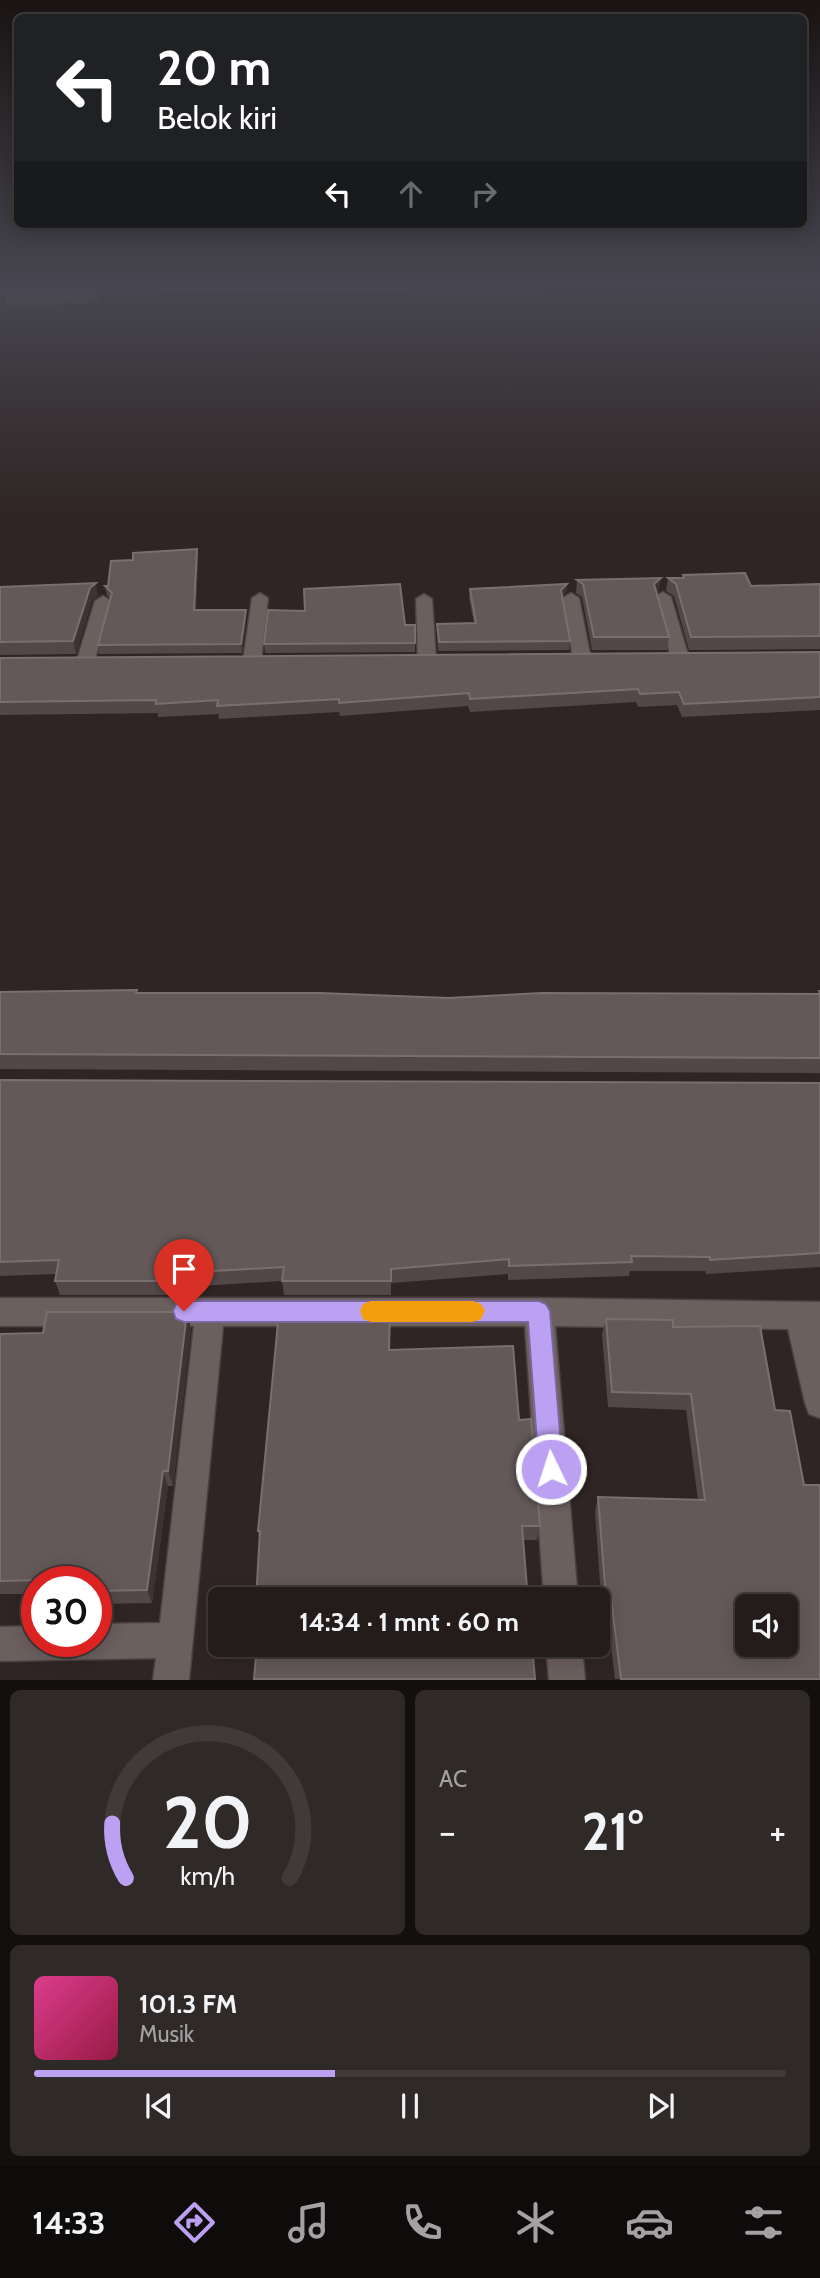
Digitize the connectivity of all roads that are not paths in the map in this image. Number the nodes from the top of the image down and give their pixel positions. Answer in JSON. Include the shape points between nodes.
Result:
{"nodes":[{"id":1,"x":663,"y":597,"type":"dead end"},
{"id":2,"x":260,"y":598,"type":"dead end"},
{"id":3,"x":571,"y":598,"type":"dead end"},
{"id":4,"x":424,"y":599,"type":"dead end"},
{"id":5,"x":103,"y":601,"type":"dead end"},
{"id":6,"x":680,"y":658,"type":"edge"},
{"id":7,"x":583,"y":659,"type":"edge"},
{"id":8,"x":427,"y":660,"type":"edge"},
{"id":9,"x":252,"y":661,"type":"edge"},
{"id":10,"x":85,"y":662,"type":"edge"},
{"id":11,"x":210,"y":1311,"type":"junction"},
{"id":12,"x":539,"y":1311,"type":"junction"},
{"id":13,"x":0,"y":1312,"type":"edge"},
{"id":14,"x":810,"y":1316,"type":"edge"},
{"id":15,"x":820,"y":1403,"type":"edge"},
{"id":16,"x":560,"y":1587,"type":"edge"},
{"id":17,"x":175,"y":1640,"type":"junction"},
{"id":18,"x":0,"y":1644,"type":"edge"},
{"id":19,"x":565,"y":1657,"type":"edge"},
{"id":20,"x":171,"y":1679,"type":"edge"},
{"id":21,"x":567,"y":1679,"type":"edge"}],
"edges":[{"from":1,"to":6,"type":"street"},
{"from":2,"to":9,"type":"street"},
{"from":3,"to":7,"type":"street"},
{"from":4,"to":8,"type":"street"},
{"from":5,"to":10,"type":"street"},
{"from":11,"to":12,"type":"street"},
{"from":11,"to":13,"type":"street"},
{"from":11,"to":17,"type":"street"},
{"from":12,"to":14,"type":"street"},
{"from":12,"to":16,"type":"street"},
{"from":14,"to":15,"type":"street"},
{"from":17,"to":18,"type":"street"},
{"from":17,"to":20,"type":"street"},
{"from":19,"to":21,"type":"street"}]}
